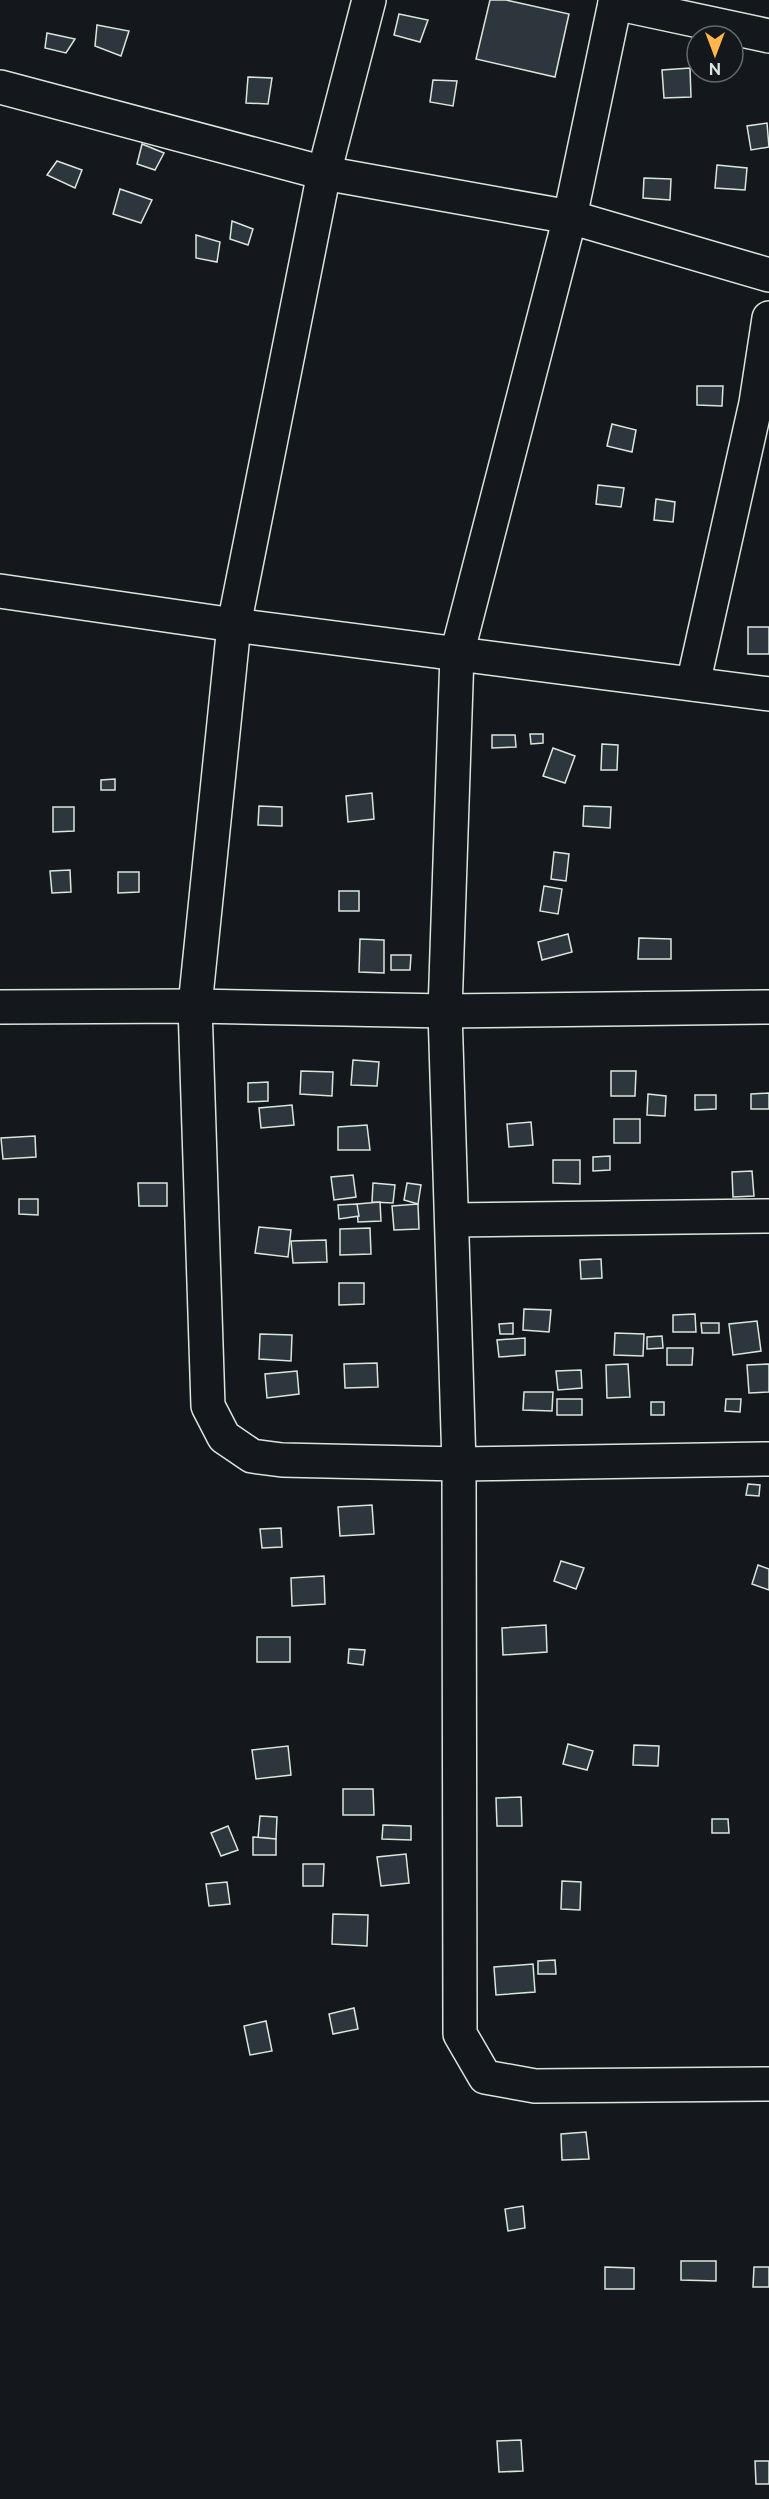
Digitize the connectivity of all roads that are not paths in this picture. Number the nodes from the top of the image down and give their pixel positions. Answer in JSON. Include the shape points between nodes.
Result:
{"nodes":[{"id":1,"x":369,"y":0,"type":"edge"},
{"id":2,"x":616,"y":1,"type":"edge"},
{"id":3,"x":769,"y":36,"type":"edge"},
{"id":4,"x":0,"y":87,"type":"edge"},
{"id":5,"x":324,"y":173,"type":"junction"},
{"id":6,"x":570,"y":217,"type":"junction"},
{"id":7,"x":769,"y":275,"type":"edge"},
{"id":8,"x":769,"y":318,"type":"edge"},
{"id":9,"x":0,"y":591,"type":"edge"},
{"id":10,"x":234,"y":625,"type":"junction"},
{"id":11,"x":457,"y":654,"type":"junction"},
{"id":12,"x":693,"y":684,"type":"junction"},
{"id":13,"x":769,"y":694,"type":"edge"},
{"id":14,"x":195,"y":1006,"type":"junction"},
{"id":15,"x":0,"y":1007,"type":"edge"},
{"id":16,"x":769,"y":1007,"type":"edge"},
{"id":17,"x":445,"y":1011,"type":"junction"},
{"id":18,"x":769,"y":1216,"type":"edge"},
{"id":19,"x":452,"y":1220,"type":"junction"},
{"id":20,"x":769,"y":1459,"type":"edge"},
{"id":21,"x":459,"y":1464,"type":"junction"},
{"id":22,"x":769,"y":2084,"type":"edge"}],
"edges":[{"from":1,"to":5,"type":"street"},
{"from":2,"to":3,"type":"street"},
{"from":2,"to":6,"type":"street"},
{"from":4,"to":5,"type":"street"},
{"from":5,"to":6,"type":"street"},
{"from":5,"to":10,"type":"street"},
{"from":6,"to":7,"type":"street"},
{"from":6,"to":11,"type":"street"},
{"from":8,"to":12,"type":"street","via":[[756,403]]},
{"from":9,"to":10,"type":"street"},
{"from":10,"to":11,"type":"street"},
{"from":10,"to":14,"type":"street"},
{"from":11,"to":12,"type":"street"},
{"from":11,"to":17,"type":"street"},
{"from":12,"to":13,"type":"street"},
{"from":14,"to":15,"type":"street"},
{"from":14,"to":17,"type":"street"},
{"from":14,"to":21,"type":"street","via":[[208,1406],[224,1437],[252,1456],[282,1460]]},
{"from":16,"to":17,"type":"street"},
{"from":17,"to":19,"type":"street"},
{"from":18,"to":19,"type":"street"},
{"from":19,"to":21,"type":"street"},
{"from":20,"to":21,"type":"street"},
{"from":21,"to":22,"type":"street","via":[[460,2034],[485,2077],[535,2086]]}]}
